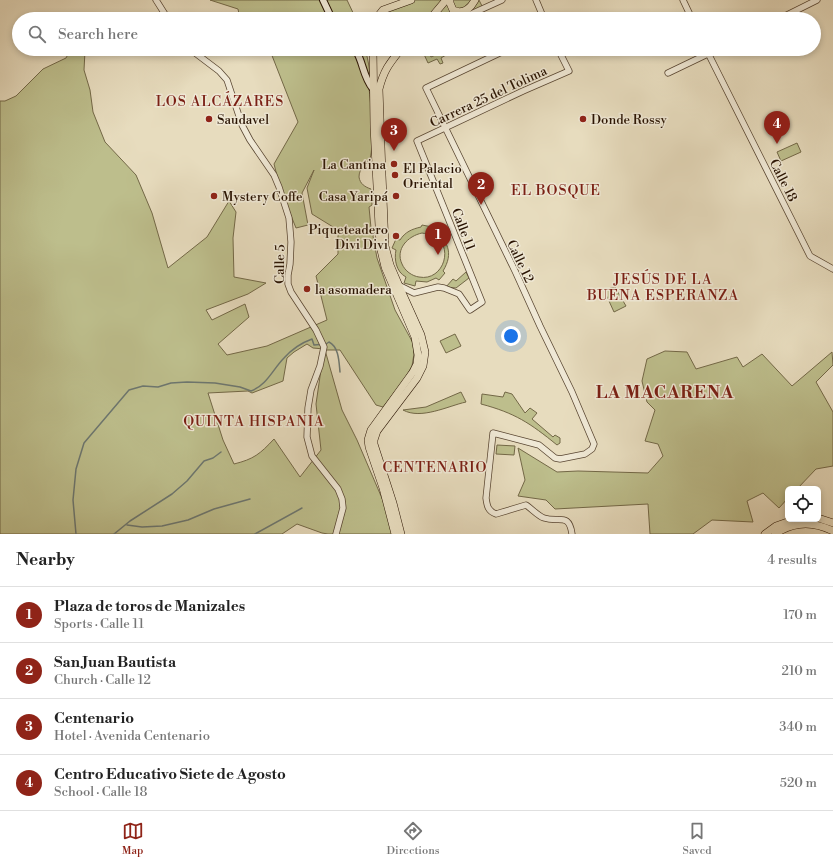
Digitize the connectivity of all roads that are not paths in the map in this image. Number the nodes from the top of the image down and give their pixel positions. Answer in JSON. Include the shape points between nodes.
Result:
{"nodes":[{"id":1,"x":156,"y":0,"type":"edge"},
{"id":2,"x":324,"y":0,"type":"edge"},
{"id":3,"x":402,"y":0,"type":"edge"},
{"id":4,"x":411,"y":0,"type":"edge"},
{"id":5,"x":446,"y":0,"type":"edge"},
{"id":6,"x":450,"y":0,"type":"edge"},
{"id":7,"x":475,"y":0,"type":"edge"},
{"id":8,"x":502,"y":0,"type":"edge"},
{"id":9,"x":536,"y":0,"type":"edge"},
{"id":10,"x":683,"y":0,"type":"edge"},
{"id":11,"x":816,"y":0,"type":"edge"},
{"id":12,"x":396,"y":5,"type":"junction"},
{"id":13,"x":164,"y":12,"type":"edge"},
{"id":14,"x":329,"y":12,"type":"edge"},
{"id":15,"x":381,"y":12,"type":"edge"},
{"id":16,"x":436,"y":12,"type":"edge"},
{"id":17,"x":475,"y":12,"type":"edge"},
{"id":18,"x":541,"y":12,"type":"edge"},
{"id":19,"x":689,"y":12,"type":"edge"},
{"id":20,"x":793,"y":12,"type":"edge"},
{"id":21,"x":199,"y":56,"type":"edge"},
{"id":22,"x":359,"y":56,"type":"edge"},
{"id":23,"x":374,"y":56,"type":"edge"},
{"id":24,"x":395,"y":56,"type":"edge"},
{"id":25,"x":493,"y":56,"type":"edge"},
{"id":26,"x":562,"y":56,"type":"edge"},
{"id":27,"x":698,"y":56,"type":"edge"},
{"id":28,"x":710,"y":56,"type":"edge"},
{"id":29,"x":668,"y":73,"type":"dead end"},
{"id":30,"x":376,"y":89,"type":"junction"},
{"id":31,"x":444,"y":128,"type":"junction"},
{"id":32,"x":417,"y":141,"type":"joint"},
{"id":33,"x":833,"y":269,"type":"edge"},
{"id":34,"x":395,"y":285,"type":"junction"},
{"id":35,"x":374,"y":432,"type":"junction"},
{"id":36,"x":821,"y":519,"type":"edge"},
{"id":37,"x":787,"y":522,"type":"edge"},
{"id":38,"x":833,"y":523,"type":"edge"},
{"id":39,"x":394,"y":531,"type":"edge"},
{"id":40,"x":833,"y":531,"type":"edge"},
{"id":41,"x":336,"y":534,"type":"edge"},
{"id":42,"x":400,"y":534,"type":"edge"},
{"id":43,"x":572,"y":534,"type":"edge"},
{"id":44,"x":764,"y":534,"type":"edge"},
{"id":45,"x":775,"y":534,"type":"edge"}],
"edges":[{"from":1,"to":13,"type":"street"},
{"from":2,"to":14,"type":"main road"},
{"from":3,"to":12,"type":"main road"},
{"from":4,"to":12,"type":"main road"},
{"from":5,"to":16,"type":"main road"},
{"from":6,"to":7,"type":"main road","via":[[453,10],[464,12]]},
{"from":8,"to":17,"type":"street"},
{"from":9,"to":18,"type":"street"},
{"from":10,"to":19,"type":"street"},
{"from":11,"to":20,"type":"street"},
{"from":12,"to":15,"type":"main road"},
{"from":21,"to":41,"type":"street","name":"Calle 5","via":[[227,80],[242,125],[274,175],[289,218],[291,242],[288,284],[324,347],[310,396],[307,438],[312,456],[338,489],[342,499],[343,508]]},
{"from":22,"to":30,"type":"main road","via":[[367,81]]},
{"from":23,"to":30,"type":"main road"},
{"from":24,"to":30,"type":"main road","via":[[386,68]]},
{"from":25,"to":31,"type":"street","name":"Calle 12","via":[[426,88]]},
{"from":26,"to":31,"type":"street","name":"Carrera 25 del Tolima","via":[[569,71]]},
{"from":27,"to":29,"type":"street"},
{"from":28,"to":33,"type":"street","name":"Calle 18","via":[[810,256]]},
{"from":30,"to":34,"type":"main road","via":[[378,237],[383,261]]},
{"from":31,"to":32,"type":"street","name":"Carrera 25 del Tolima"},
{"from":31,"to":43,"type":"street","name":"Calle 12","via":[[516,273],[594,444],[589,452],[558,459],[540,445],[493,433],[486,498],[489,510],[500,514],[526,505],[545,518],[569,522]]},
{"from":32,"to":34,"type":"street","name":"Calle 11","via":[[482,302],[470,310],[459,294],[444,288],[414,293]]},
{"from":34,"to":35,"type":"main road","via":[[415,337],[417,360],[413,372]]},
{"from":35,"to":39,"type":"main road","via":[[368,440],[369,447]]},
{"from":35,"to":42,"type":"main road","via":[[374,444]]},
{"from":36,"to":38,"type":"main road"},
{"from":37,"to":44,"type":"main road"},
{"from":39,"to":42,"type":"street"},
{"from":40,"to":45,"type":"main road","via":[[808,523],[782,529]]}]}
